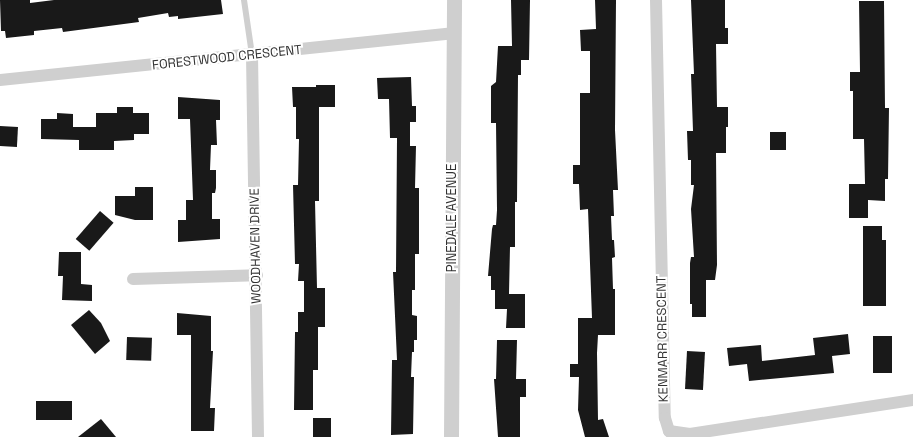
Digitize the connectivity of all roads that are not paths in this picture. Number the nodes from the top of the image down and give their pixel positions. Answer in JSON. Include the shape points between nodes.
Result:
{"nodes":[{"id":1,"x":244,"y":0,"type":"edge"},
{"id":2,"x":454,"y":0,"type":"edge"},
{"id":3,"x":656,"y":0,"type":"edge"},
{"id":4,"x":453,"y":33,"type":"junction"},
{"id":5,"x":252,"y":56,"type":"junction"},
{"id":6,"x":0,"y":80,"type":"edge"},
{"id":7,"x":257,"y":275,"type":"junction"},
{"id":8,"x":133,"y":279,"type":"dead end"},
{"id":9,"x":913,"y":400,"type":"edge"},
{"id":10,"x":258,"y":437,"type":"edge"},
{"id":11,"x":451,"y":437,"type":"edge"}],
"edges":[{"from":1,"to":5,"type":"lane"},
{"from":2,"to":4,"type":"street","name":"PINEDALE AVENUE"},
{"from":3,"to":9,"type":"street","name":"KENMARR CRESCENT","via":[[665,418],[669,431],[690,434]]},
{"from":4,"to":5,"type":"street","name":"FORESTWOOD CRESCENT"},
{"from":4,"to":11,"type":"street","name":"PINEDALE AVENUE"},
{"from":5,"to":6,"type":"street","name":"FORESTWOOD CRESCENT"},
{"from":5,"to":7,"type":"street","name":"WOODHAVEN DRIVE"},
{"from":7,"to":8,"type":"street"},
{"from":7,"to":10,"type":"street","name":"WOODHAVEN DRIVE"}]}
